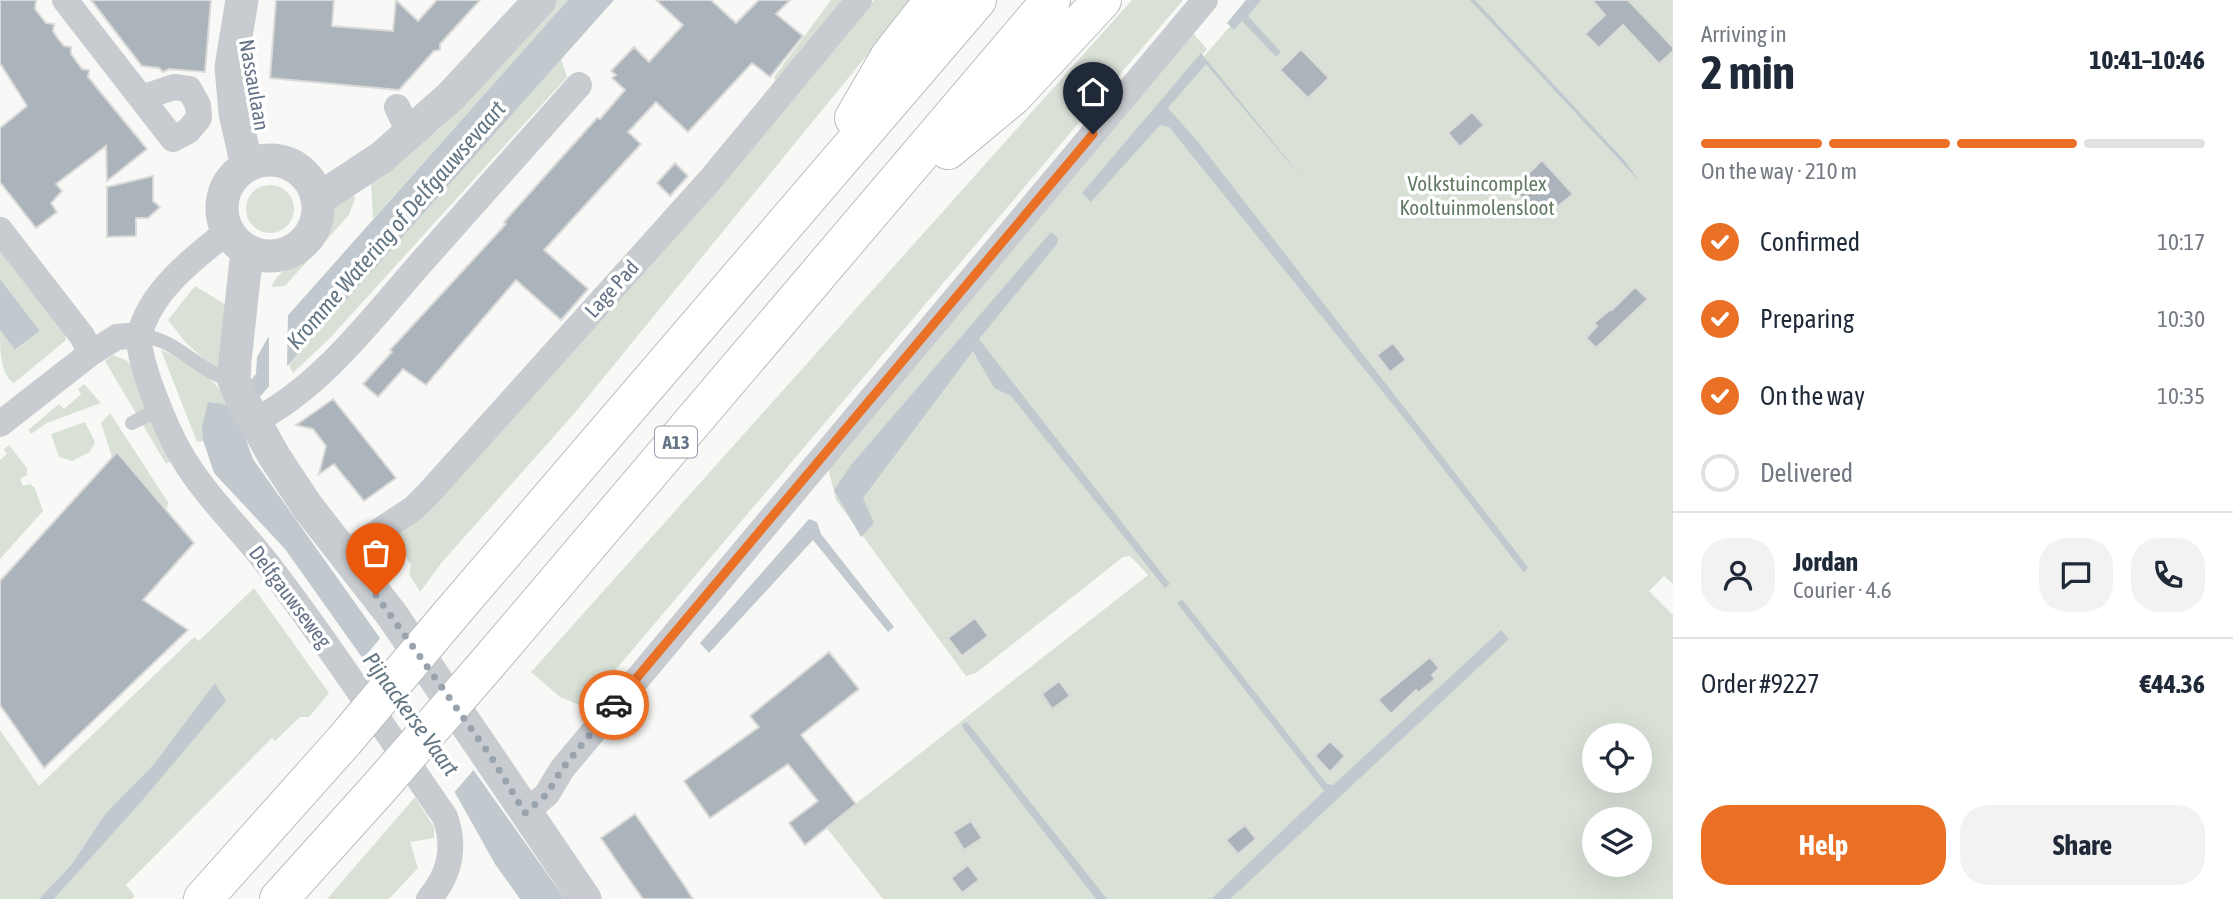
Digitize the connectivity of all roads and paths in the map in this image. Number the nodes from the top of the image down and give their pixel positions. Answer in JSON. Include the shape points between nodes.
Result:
{"nodes":[{"id":1,"x":65,"y":0,"type":"edge"},
{"id":2,"x":540,"y":0,"type":"edge"},
{"id":3,"x":859,"y":0,"type":"edge"},
{"id":4,"x":934,"y":0,"type":"edge"},
{"id":5,"x":977,"y":0,"type":"edge"},
{"id":6,"x":1051,"y":0,"type":"edge"},
{"id":7,"x":1102,"y":0,"type":"edge"},
{"id":8,"x":1205,"y":0,"type":"edge"},
{"id":9,"x":242,"y":5,"type":"edge"},
{"id":10,"x":579,"y":85,"type":"dead end"},
{"id":11,"x":141,"y":98,"type":"dead end"},
{"id":12,"x":257,"y":163,"type":"junction"},
{"id":13,"x":309,"y":186,"type":"junction"},
{"id":14,"x":808,"y":198,"type":"junction"},
{"id":15,"x":866,"y":219,"type":"junction"},
{"id":16,"x":0,"y":230,"type":"edge"},
{"id":17,"x":248,"y":246,"type":"junction"},
{"id":18,"x":140,"y":335,"type":"junction"},
{"id":19,"x":91,"y":353,"type":"junction"},
{"id":20,"x":243,"y":401,"type":"junction"},
{"id":21,"x":161,"y":408,"type":"junction"},
{"id":22,"x":5,"y":409,"type":"edge"},
{"id":23,"x":132,"y":423,"type":"dead end"},
{"id":24,"x":344,"y":555,"type":"junction"},
{"id":25,"x":525,"y":813,"type":"junction"},
{"id":26,"x":203,"y":899,"type":"edge"},
{"id":27,"x":279,"y":899,"type":"edge"},
{"id":28,"x":429,"y":899,"type":"edge"},
{"id":29,"x":585,"y":899,"type":"edge"}],
"edges":[{"from":1,"to":11,"type":"street"},
{"from":2,"to":13,"type":"street","via":[[451,96],[403,119],[382,157]]},
{"from":3,"to":24,"type":"street","name":"Lage Pad","via":[[710,180],[428,494]]},
{"from":4,"to":14,"type":"highway","via":[[890,55]]},
{"from":5,"to":14,"type":"highway"},
{"from":6,"to":15,"type":"highway","number":"A13"},
{"from":7,"to":15,"type":"highway","number":"A13","via":[[1013,96]]},
{"from":8,"to":25,"type":"street","via":[[802,478],[562,769],[547,794]]},
{"from":9,"to":12,"type":"street","name":"Nassaulaan","via":[[231,67],[235,113]]},
{"from":10,"to":20,"type":"street","via":[[346,346],[277,410]]},
{"from":12,"to":13,"type":"street","via":[[286,163]]},
{"from":12,"to":17,"type":"street","via":[[233,177],[223,199],[222,215]]},
{"from":13,"to":17,"type":"street","via":[[317,212],[310,234],[293,250]]},
{"from":14,"to":26,"type":"highway","bridge":true,"via":[[344,741]]},
{"from":15,"to":27,"type":"highway","number":"A13","bridge":true},
{"from":16,"to":19,"type":"street"},
{"from":17,"to":18,"type":"street","via":[[196,256],[153,306]]},
{"from":17,"to":20,"type":"street","via":[[257,307],[239,345]]},
{"from":18,"to":19,"type":"street","via":[[117,337]]},
{"from":18,"to":20,"type":"lane","via":[[161,338],[220,378]]},
{"from":18,"to":21,"type":"street","name":"Delfgauwseweg","via":[[140,355]]},
{"from":19,"to":22,"type":"street"},
{"from":20,"to":24,"type":"street","via":[[307,506]]},
{"from":21,"to":23,"type":"lane"},
{"from":21,"to":28,"type":"street","name":"Delfgauwseweg","via":[[179,451],[198,480],[268,566],[445,817],[452,835],[452,854]]},
{"from":24,"to":25,"type":"street","via":[[392,615]]},
{"from":25,"to":29,"type":"street"}]}
